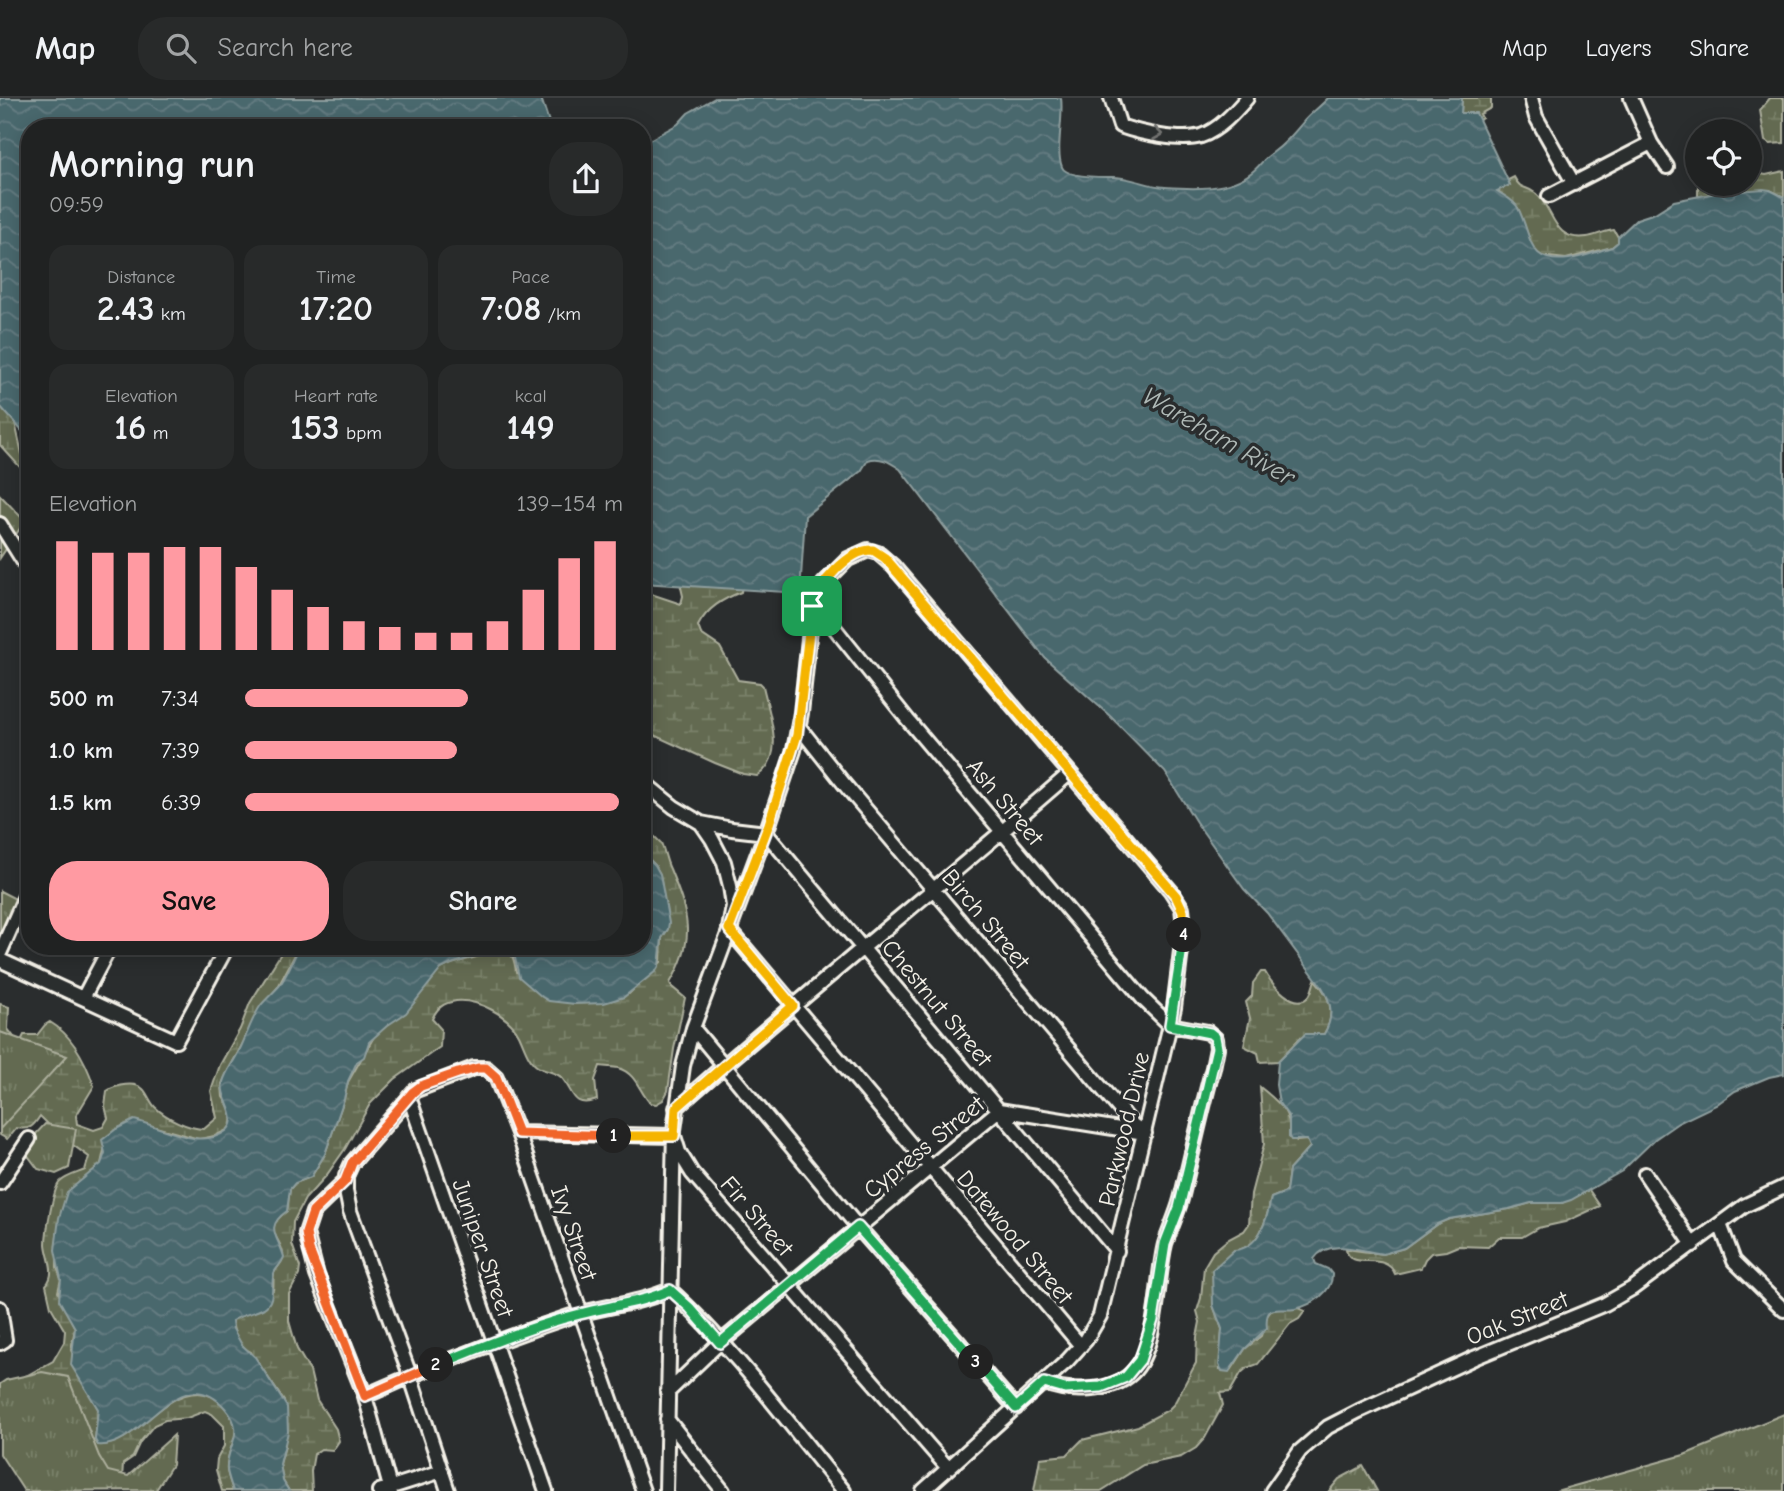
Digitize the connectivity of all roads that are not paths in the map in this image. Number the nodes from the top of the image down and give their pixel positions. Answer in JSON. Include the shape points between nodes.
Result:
{"nodes":[{"id":1,"x":1111,"y":98,"type":"edge"},
{"id":2,"x":1247,"y":98,"type":"edge"},
{"id":3,"x":1531,"y":98,"type":"edge"},
{"id":4,"x":1631,"y":98,"type":"edge"},
{"id":5,"x":1651,"y":143,"type":"junction"},
{"id":6,"x":1668,"y":167,"type":"dead end"},
{"id":7,"x":1574,"y":184,"type":"junction"},
{"id":8,"x":1549,"y":196,"type":"dead end"},
{"id":9,"x":1,"y":526,"type":"edge"},
{"id":10,"x":21,"y":558,"type":"edge"},
{"id":11,"x":813,"y":601,"type":"junction"},
{"id":12,"x":799,"y":727,"type":"junction"},
{"id":13,"x":1070,"y":773,"type":"junction"},
{"id":14,"x":651,"y":788,"type":"edge"},
{"id":15,"x":701,"y":823,"type":"junction"},
{"id":16,"x":1001,"y":831,"type":"junction"},
{"id":17,"x":766,"y":833,"type":"junction"},
{"id":18,"x":935,"y":890,"type":"junction"},
{"id":19,"x":21,"y":906,"type":"edge"},
{"id":20,"x":729,"y":929,"type":"junction"},
{"id":21,"x":864,"y":949,"type":"junction"},
{"id":22,"x":0,"y":953,"type":"edge"},
{"id":23,"x":106,"y":955,"type":"edge"},
{"id":24,"x":223,"y":955,"type":"edge"},
{"id":25,"x":0,"y":960,"type":"edge"},
{"id":26,"x":83,"y":998,"type":"junction"},
{"id":27,"x":793,"y":1006,"type":"junction"},
{"id":28,"x":1170,"y":1025,"type":"junction"},
{"id":29,"x":693,"y":1028,"type":"junction"},
{"id":30,"x":724,"y":1065,"type":"junction"},
{"id":31,"x":409,"y":1097,"type":"junction"},
{"id":32,"x":676,"y":1108,"type":"junction"},
{"id":33,"x":999,"y":1110,"type":"junction"},
{"id":34,"x":518,"y":1133,"type":"junction"},
{"id":35,"x":1145,"y":1133,"type":"junction"},
{"id":36,"x":674,"y":1136,"type":"junction"},
{"id":37,"x":29,"y":1139,"type":"dead end"},
{"id":38,"x":929,"y":1168,"type":"junction"},
{"id":39,"x":1646,"y":1174,"type":"dead end"},
{"id":40,"x":345,"y":1181,"type":"junction"},
{"id":41,"x":0,"y":1183,"type":"edge"},
{"id":42,"x":1784,"y":1186,"type":"edge"},
{"id":43,"x":1720,"y":1224,"type":"junction"},
{"id":44,"x":858,"y":1227,"type":"junction"},
{"id":45,"x":1693,"y":1245,"type":"junction"},
{"id":46,"x":1117,"y":1251,"type":"junction"},
{"id":47,"x":790,"y":1285,"type":"junction"},
{"id":48,"x":670,"y":1290,"type":"junction"},
{"id":49,"x":0,"y":1308,"type":"edge"},
{"id":50,"x":1784,"y":1310,"type":"edge"},
{"id":51,"x":580,"y":1314,"type":"junction"},
{"id":52,"x":0,"y":1343,"type":"edge"},
{"id":53,"x":720,"y":1343,"type":"junction"},
{"id":54,"x":495,"y":1344,"type":"junction"},
{"id":55,"x":1081,"y":1346,"type":"junction"},
{"id":56,"x":410,"y":1376,"type":"junction"},
{"id":57,"x":1044,"y":1383,"type":"junction"},
{"id":58,"x":667,"y":1393,"type":"junction"},
{"id":59,"x":365,"y":1396,"type":"junction"},
{"id":60,"x":1016,"y":1408,"type":"junction"},
{"id":61,"x":667,"y":1419,"type":"junction"},
{"id":62,"x":948,"y":1468,"type":"junction"},
{"id":63,"x":443,"y":1471,"type":"junction"},
{"id":64,"x":387,"y":1490,"type":"edge"},
{"id":65,"x":448,"y":1491,"type":"edge"},
{"id":66,"x":545,"y":1491,"type":"edge"},
{"id":67,"x":643,"y":1491,"type":"edge"},
{"id":68,"x":666,"y":1491,"type":"edge"},
{"id":69,"x":723,"y":1491,"type":"edge"},
{"id":70,"x":844,"y":1491,"type":"edge"},
{"id":71,"x":923,"y":1491,"type":"edge"},
{"id":72,"x":1272,"y":1491,"type":"edge"}],
"edges":[{"from":1,"to":2,"type":"street","one_way":true,"via":[[1122,127],[1184,137],[1212,130]]},
{"from":3,"to":7,"type":"street","via":[[1536,117]]},
{"from":4,"to":5,"type":"street"},
{"from":5,"to":6,"type":"street"},
{"from":5,"to":7,"type":"street"},
{"from":7,"to":8,"type":"street"},
{"from":9,"to":10,"type":"street"},
{"from":11,"to":12,"type":"street"},
{"from":11,"to":13,"type":"street","name":"Parkwood Drive","via":[[848,559],[865,550],[878,553]]},
{"from":11,"to":16,"type":"street","name":"Ash Street"},
{"from":12,"to":17,"type":"street"},
{"from":12,"to":18,"type":"street","name":"Birch Street"},
{"from":13,"to":16,"type":"street"},
{"from":13,"to":28,"type":"street","name":"Parkwood Drive","via":[[1182,908],[1183,945]]},
{"from":14,"to":15,"type":"street"},
{"from":15,"to":17,"type":"street"},
{"from":15,"to":20,"type":"street","via":[[717,846],[728,878],[733,906]]},
{"from":16,"to":18,"type":"street"},
{"from":16,"to":28,"type":"street","name":"Ash Street"},
{"from":17,"to":20,"type":"street"},
{"from":17,"to":21,"type":"street","name":"Chestnut Street"},
{"from":18,"to":21,"type":"street"},
{"from":18,"to":35,"type":"street","name":"Birch Street","via":[[1125,1116]]},
{"from":19,"to":22,"type":"street"},
{"from":20,"to":27,"type":"street","name":"Datewood Street"},
{"from":20,"to":29,"type":"street"},
{"from":21,"to":27,"type":"street"},
{"from":21,"to":33,"type":"street","name":"Chestnut Street"},
{"from":23,"to":26,"type":"street"},
{"from":24,"to":26,"type":"street","via":[[176,1041]]},
{"from":25,"to":26,"type":"street"},
{"from":27,"to":30,"type":"street"},
{"from":27,"to":38,"type":"street","name":"Datewood Street"},
{"from":28,"to":35,"type":"street","name":"Parkwood Drive"},
{"from":28,"to":57,"type":"street","via":[[1210,1033],[1217,1048],[1179,1208],[1165,1244],[1144,1351],[1130,1374],[1106,1386],[1065,1389]]},
{"from":29,"to":30,"type":"street"},
{"from":29,"to":32,"type":"street"},
{"from":30,"to":32,"type":"street"},
{"from":30,"to":44,"type":"street"},
{"from":31,"to":34,"type":"street","name":"Ivy Street","via":[[421,1086],[458,1073],[490,1070]]},
{"from":31,"to":40,"type":"street","via":[[352,1163]]},
{"from":31,"to":54,"type":"street","name":"Juniper Street"},
{"from":32,"to":36,"type":"street"},
{"from":33,"to":35,"type":"street","name":"Cypress Street"},
{"from":33,"to":38,"type":"street","name":"Cypress Street"},
{"from":33,"to":46,"type":"street","name":"Chestnut Street"},
{"from":34,"to":36,"type":"street"},
{"from":34,"to":51,"type":"street","name":"Ivy Street"},
{"from":35,"to":46,"type":"street","name":"Parkwood Drive"},
{"from":36,"to":47,"type":"street","name":"Fir Street","via":[[692,1173]]},
{"from":36,"to":48,"type":"street"},
{"from":37,"to":41,"type":"street"},
{"from":38,"to":44,"type":"street","name":"Cypress Street"},
{"from":38,"to":55,"type":"street","name":"Datewood Street"},
{"from":39,"to":45,"type":"street"},
{"from":40,"to":56,"type":"street","via":[[350,1211]]},
{"from":40,"to":59,"type":"street","via":[[313,1212],[306,1233],[317,1275]]},
{"from":42,"to":43,"type":"street","name":"Oak Street"},
{"from":43,"to":45,"type":"street","name":"Oak Street"},
{"from":43,"to":50,"type":"street","via":[[1734,1261]]},
{"from":44,"to":47,"type":"street","name":"Cypress Street"},
{"from":44,"to":60,"type":"street"},
{"from":45,"to":72,"type":"street","name":"Oak Street","via":[[1605,1304],[1474,1358],[1334,1424],[1300,1451]]},
{"from":46,"to":55,"type":"street","name":"Parkwood Drive","via":[[1103,1310]]},
{"from":47,"to":53,"type":"street","name":"Cypress Street"},
{"from":47,"to":62,"type":"street","name":"Fir Street"},
{"from":48,"to":51,"type":"street"},
{"from":48,"to":53,"type":"street"},
{"from":48,"to":58,"type":"street"},
{"from":49,"to":52,"type":"street","via":[[5,1340]]},
{"from":51,"to":54,"type":"street"},
{"from":51,"to":67,"type":"street","name":"Ivy Street"},
{"from":53,"to":58,"type":"street","name":"Cypress Street"},
{"from":53,"to":70,"type":"street"},
{"from":54,"to":56,"type":"street"},
{"from":54,"to":66,"type":"street","name":"Juniper Street"},
{"from":55,"to":57,"type":"street","name":"Parkwood Drive"},
{"from":56,"to":59,"type":"street"},
{"from":56,"to":63,"type":"street"},
{"from":57,"to":60,"type":"street","name":"Parkwood Drive"},
{"from":58,"to":61,"type":"street"},
{"from":59,"to":64,"type":"street"},
{"from":60,"to":62,"type":"street","name":"Parkwood Drive"},
{"from":61,"to":68,"type":"street"},
{"from":61,"to":69,"type":"street"},
{"from":62,"to":71,"type":"street","name":"Parkwood Drive"},
{"from":63,"to":64,"type":"street"},
{"from":63,"to":65,"type":"street"}]}
